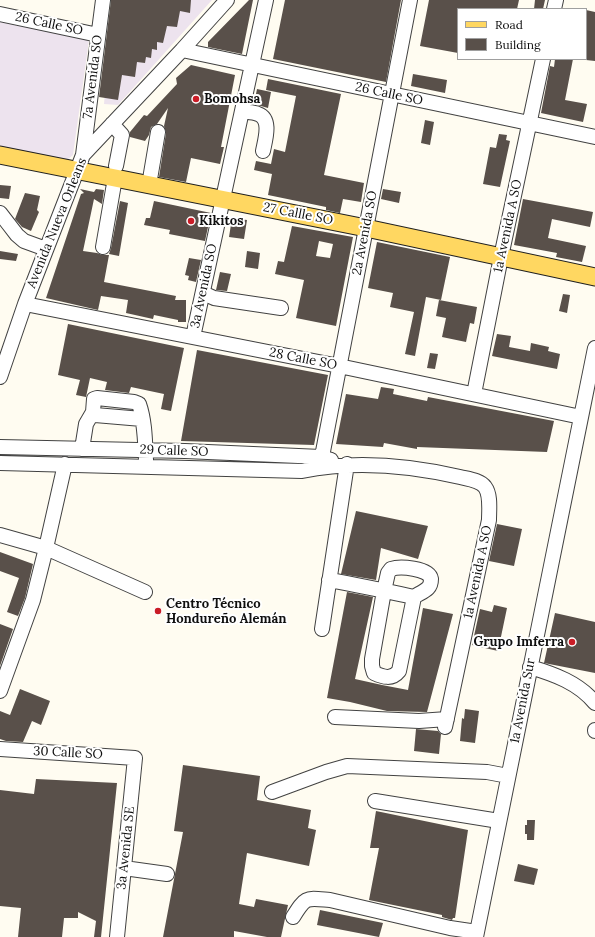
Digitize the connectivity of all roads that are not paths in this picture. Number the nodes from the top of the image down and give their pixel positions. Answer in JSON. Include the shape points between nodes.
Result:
{"nodes":[{"id":1,"x":102,"y":0,"type":"edge"},
{"id":2,"x":227,"y":0,"type":"edge"},
{"id":3,"x":266,"y":0,"type":"edge"},
{"id":4,"x":410,"y":0,"type":"edge"},
{"id":5,"x":0,"y":14,"type":"edge"},
{"id":6,"x":98,"y":35,"type":"junction"},
{"id":7,"x":182,"y":50,"type":"junction"},
{"id":8,"x":543,"y":60,"type":"edge"},
{"id":9,"x":252,"y":65,"type":"junction"},
{"id":10,"x":392,"y":94,"type":"junction"},
{"id":11,"x":242,"y":110,"type":"junction"},
{"id":12,"x":530,"y":123,"type":"junction"},
{"id":13,"x":112,"y":124,"type":"junction"},
{"id":14,"x":158,"y":132,"type":"dead end"},
{"id":15,"x":595,"y":136,"type":"edge"},
{"id":16,"x":263,"y":151,"type":"dead end"},
{"id":17,"x":0,"y":155,"type":"edge"},
{"id":18,"x":83,"y":155,"type":"junction"},
{"id":19,"x":76,"y":171,"type":"junction"},
{"id":20,"x":116,"y":172,"type":"junction"},
{"id":21,"x":148,"y":185,"type":"junction"},
{"id":22,"x":223,"y":199,"type":"junction"},
{"id":23,"x":0,"y":213,"type":"edge"},
{"id":24,"x":366,"y":228,"type":"junction"},
{"id":25,"x":103,"y":247,"type":"dead end"},
{"id":26,"x":46,"y":248,"type":"junction"},
{"id":27,"x":501,"y":257,"type":"junction"},
{"id":28,"x":572,"y":272,"type":"junction"},
{"id":29,"x":595,"y":277,"type":"edge"},
{"id":30,"x":595,"y":286,"type":"edge"},
{"id":31,"x":203,"y":293,"type":"junction"},
{"id":32,"x":25,"y":304,"type":"junction"},
{"id":33,"x":281,"y":308,"type":"dead end"},
{"id":34,"x":193,"y":337,"type":"junction"},
{"id":35,"x":595,"y":348,"type":"edge"},
{"id":36,"x":339,"y":366,"type":"junction"},
{"id":37,"x":0,"y":377,"type":"edge"},
{"id":38,"x":474,"y":394,"type":"junction"},
{"id":39,"x":581,"y":417,"type":"junction"},
{"id":40,"x":0,"y":447,"type":"edge"},
{"id":41,"x":82,"y":449,"type":"junction"},
{"id":42,"x":146,"y":450,"type":"junction"},
{"id":43,"x":185,"y":451,"type":"junction"},
{"id":44,"x":321,"y":462,"type":"junction"},
{"id":45,"x":0,"y":463,"type":"edge"},
{"id":46,"x":65,"y":464,"type":"junction"},
{"id":47,"x":347,"y":464,"type":"junction"},
{"id":48,"x":146,"y":466,"type":"junction"},
{"id":49,"x":184,"y":467,"type":"junction"},
{"id":50,"x":486,"y":487,"type":"joint"},
{"id":51,"x":0,"y":535,"type":"edge"},
{"id":52,"x":46,"y":548,"type":"junction"},
{"id":53,"x":329,"y":580,"type":"junction"},
{"id":54,"x":384,"y":591,"type":"junction"},
{"id":55,"x":145,"y":592,"type":"dead end"},
{"id":56,"x":414,"y":597,"type":"junction"},
{"id":57,"x":322,"y":629,"type":"dead end"},
{"id":58,"x":530,"y":667,"type":"junction"},
{"id":59,"x":0,"y":691,"type":"edge"},
{"id":60,"x":595,"y":703,"type":"edge"},
{"id":61,"x":335,"y":717,"type":"dead end"},
{"id":62,"x":0,"y":749,"type":"edge"},
{"id":63,"x":136,"y":758,"type":"joint"},
{"id":64,"x":508,"y":776,"type":"junction"},
{"id":65,"x":272,"y":792,"type":"dead end"},
{"id":66,"x":375,"y":801,"type":"dead end"},
{"id":67,"x":499,"y":822,"type":"junction"},
{"id":68,"x":124,"y":868,"type":"junction"},
{"id":69,"x":167,"y":874,"type":"dead end"},
{"id":70,"x":293,"y":917,"type":"dead end"},
{"id":71,"x":476,"y":934,"type":"edge"},
{"id":72,"x":117,"y":937,"type":"edge"}],
"edges":[{"from":1,"to":6,"type":"street","name":"7a Avenida SO"},
{"from":2,"to":7,"type":"street","name":"Avenida Nueva Orleans"},
{"from":3,"to":9,"type":"street","name":"3a Avenida SO"},
{"from":4,"to":10,"type":"street","name":"2a Avenida SO"},
{"from":5,"to":6,"type":"street","name":"26 Calle SO"},
{"from":6,"to":18,"type":"street","name":"7a Avenida SO"},
{"from":7,"to":9,"type":"street","name":"26 Calle SO"},
{"from":7,"to":13,"type":"street","name":"Avenida Nueva Orleans"},
{"from":8,"to":12,"type":"street","name":"1a Avenida A SO"},
{"from":9,"to":10,"type":"street","name":"26 Calle SO"},
{"from":9,"to":11,"type":"street","name":"3a Avenida SO"},
{"from":10,"to":12,"type":"street","name":"26 Calle SO"},
{"from":10,"to":24,"type":"street","name":"2a Avenida SO"},
{"from":11,"to":16,"type":"street","via":[[259,114],[265,120],[267,127]]},
{"from":11,"to":22,"type":"street","name":"3a Avenida SO"},
{"from":12,"to":15,"type":"street","name":"26 Calle SO"},
{"from":12,"to":27,"type":"street","name":"1a Avenida A SO"},
{"from":13,"to":18,"type":"street","name":"Avenida Nueva Orleans"},
{"from":13,"to":20,"type":"street","via":[[122,135]]},
{"from":14,"to":21,"type":"street"},
{"from":17,"to":19,"type":"main road","name":"27 Callle SO"},
{"from":18,"to":19,"type":"street","name":"Avenida Nueva Orleans"},
{"from":19,"to":20,"type":"main road","name":"27 Callle SO"},
{"from":19,"to":26,"type":"street","name":"Avenida Nueva Orleans"},
{"from":20,"to":21,"type":"main road","name":"27 Callle SO"},
{"from":20,"to":25,"type":"street"},
{"from":21,"to":22,"type":"main road","name":"27 Callle SO"},
{"from":22,"to":24,"type":"main road","name":"27 Callle SO"},
{"from":22,"to":31,"type":"street","name":"3a Avenida SO"},
{"from":23,"to":26,"type":"street","via":[[24,241]]},
{"from":24,"to":27,"type":"main road","name":"27 Callle SO"},
{"from":24,"to":36,"type":"street","name":"2a Avenida SO"},
{"from":26,"to":32,"type":"street","name":"Avenida Nueva Orleans"},
{"from":27,"to":28,"type":"main road","name":"27 Callle SO"},
{"from":27,"to":38,"type":"street","name":"1a Avenida A SO"},
{"from":28,"to":29,"type":"main road","name":"27 Callle SO"},
{"from":28,"to":30,"type":"main road"},
{"from":31,"to":33,"type":"street","via":[[214,298]]},
{"from":31,"to":34,"type":"street","name":"3a Avenida SO"},
{"from":32,"to":34,"type":"street","name":"28 Calle SO"},
{"from":32,"to":37,"type":"street","name":"Avenida Nueva Orleans"},
{"from":34,"to":36,"type":"street","name":"28 Calle SO"},
{"from":35,"to":39,"type":"street","name":"1a Avenida Sur"},
{"from":36,"to":38,"type":"street","name":"28 Calle SO"},
{"from":36,"to":44,"type":"street","name":"2a Avenida SO"},
{"from":38,"to":39,"type":"street","name":"28 Calle SO"},
{"from":39,"to":58,"type":"street","name":"1a Avenida Sur"},
{"from":40,"to":41,"type":"street","name":"29 Calle SO"},
{"from":41,"to":42,"type":"street","name":"29 Calle SO"},
{"from":41,"to":42,"type":"street","via":[[86,424],[93,412],[94,399],[97,398],[139,404]]},
{"from":42,"to":43,"type":"street","name":"29 Calle SO"},
{"from":42,"to":48,"type":"street"},
{"from":43,"to":44,"type":"street","name":"29 Calle SO"},
{"from":43,"to":49,"type":"street"},
{"from":44,"to":47,"type":"street","name":"29 Calle SO"},
{"from":44,"to":49,"type":"street","name":"29 Calle SO","via":[[302,470]]},
{"from":45,"to":46,"type":"street","name":"29 Calle SO"},
{"from":46,"to":48,"type":"street","name":"29 Calle SO"},
{"from":46,"to":52,"type":"street"},
{"from":47,"to":50,"type":"street","name":"29 Calle SO","via":[[432,471],[480,482]]},
{"from":47,"to":53,"type":"street"},
{"from":48,"to":49,"type":"street","name":"29 Calle SO"},
{"from":50,"to":61,"type":"street","name":"1a Avenida A SO","via":[[490,507],[489,520],[446,723]]},
{"from":51,"to":52,"type":"street"},
{"from":52,"to":55,"type":"street"},
{"from":52,"to":59,"type":"street","via":[[33,600]]},
{"from":53,"to":54,"type":"street"},
{"from":53,"to":57,"type":"street"},
{"from":54,"to":56,"type":"street"},
{"from":54,"to":56,"type":"street","via":[[391,569],[396,567],[421,570],[431,577],[431,583]]},
{"from":54,"to":56,"type":"street","via":[[372,659],[374,673],[382,676],[391,677],[399,671]]},
{"from":58,"to":60,"type":"street","via":[[556,675],[575,685]]},
{"from":58,"to":64,"type":"street","name":"1a Avenida Sur"},
{"from":62,"to":63,"type":"street","name":"30 Calle SO"},
{"from":63,"to":68,"type":"street","name":"3a Avenida SE"},
{"from":64,"to":65,"type":"street","via":[[487,772],[347,766]]},
{"from":64,"to":67,"type":"street","name":"1a Avenida Sur"},
{"from":66,"to":67,"type":"street"},
{"from":67,"to":71,"type":"street","name":"1a Avenida Sur"},
{"from":68,"to":69,"type":"street"},
{"from":68,"to":72,"type":"street","name":"3a Avenida SE"},
{"from":70,"to":71,"type":"street","via":[[302,902],[312,898],[371,908]]}]}
